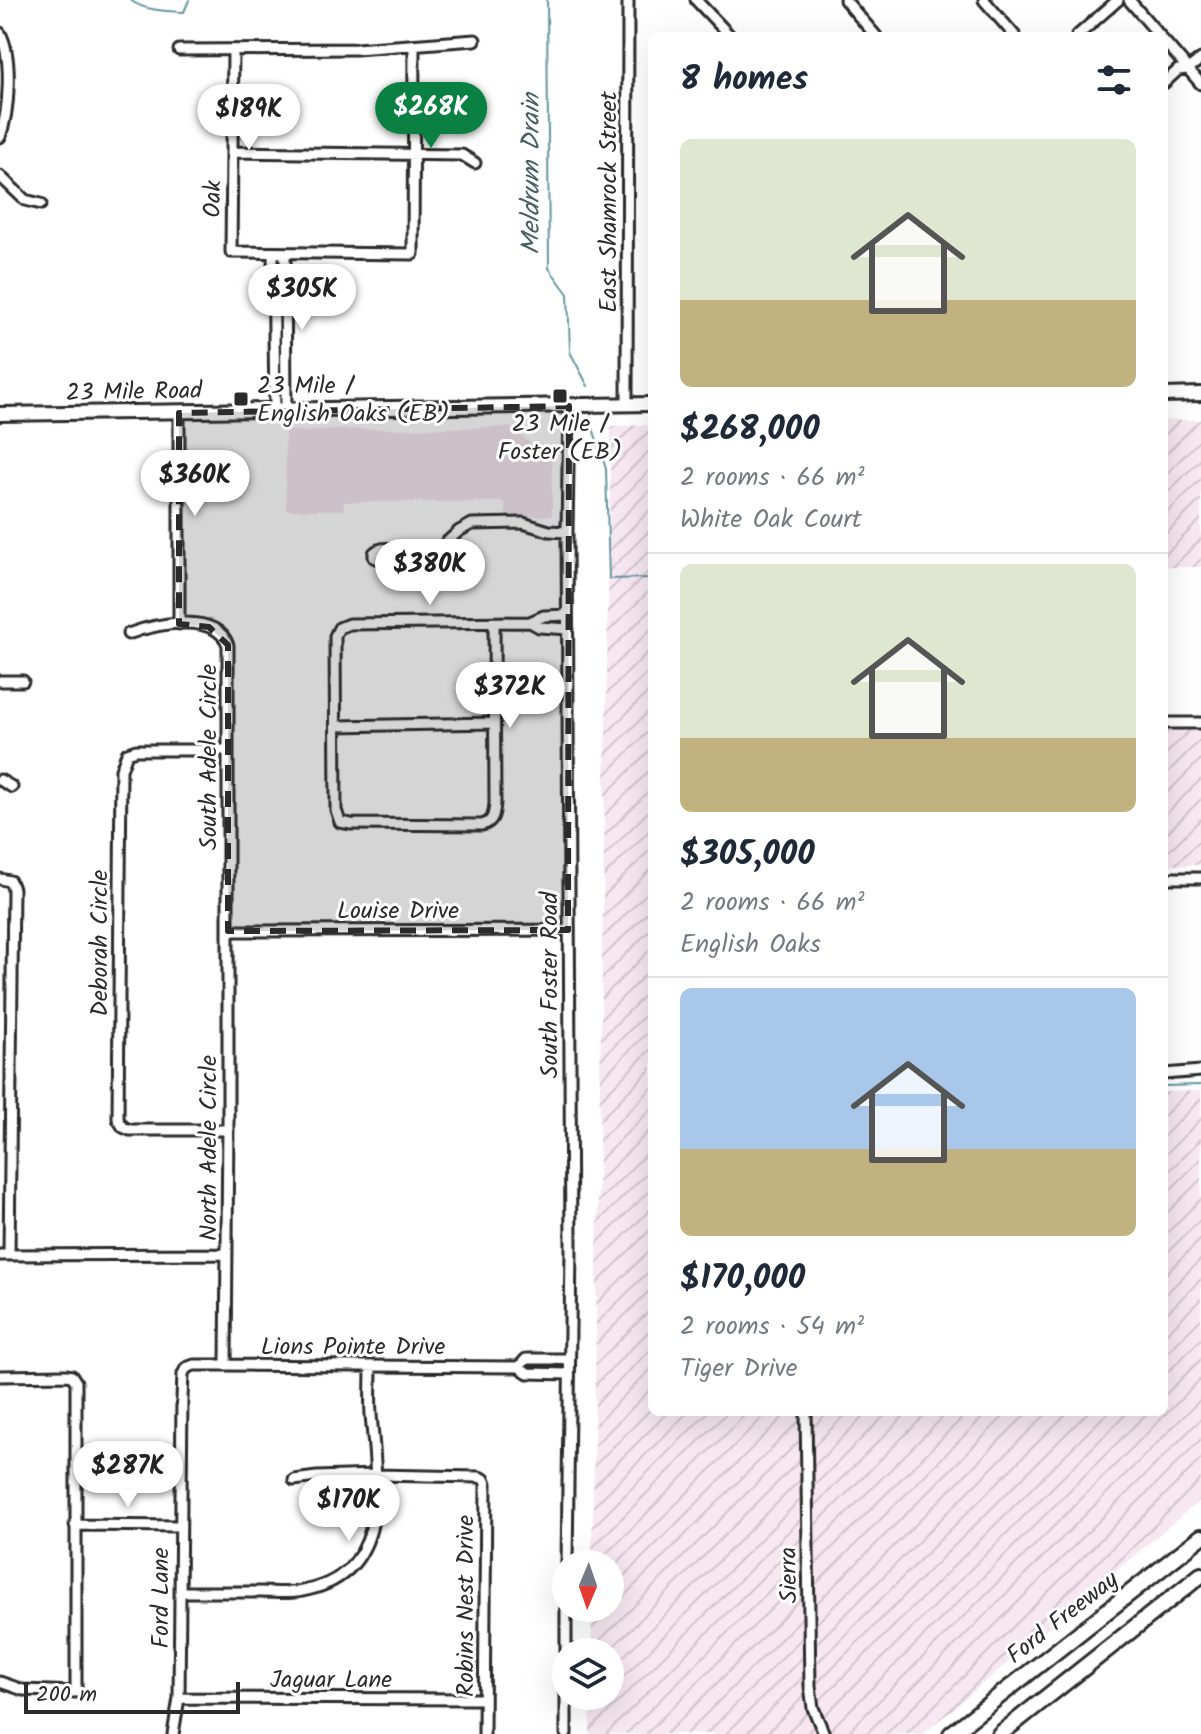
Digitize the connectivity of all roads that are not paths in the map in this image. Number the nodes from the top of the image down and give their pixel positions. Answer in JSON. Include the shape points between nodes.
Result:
{"nodes":[{"id":1,"x":628,"y":0,"type":"edge"},
{"id":2,"x":696,"y":0,"type":"edge"},
{"id":3,"x":845,"y":0,"type":"edge"},
{"id":4,"x":984,"y":0,"type":"edge"},
{"id":5,"x":1118,"y":0,"type":"edge"},
{"id":6,"x":1129,"y":0,"type":"edge"},
{"id":7,"x":726,"y":32,"type":"edge"},
{"id":8,"x":873,"y":32,"type":"edge"},
{"id":9,"x":1012,"y":32,"type":"edge"},
{"id":10,"x":1082,"y":32,"type":"edge"},
{"id":11,"x":1157,"y":32,"type":"edge"},
{"id":12,"x":0,"y":33,"type":"edge"},
{"id":13,"x":475,"y":40,"type":"dead end"},
{"id":14,"x":414,"y":46,"type":"junction"},
{"id":15,"x":1168,"y":46,"type":"edge"},
{"id":16,"x":179,"y":50,"type":"dead end"},
{"id":17,"x":233,"y":51,"type":"junction"},
{"id":18,"x":1201,"y":59,"type":"edge"},
{"id":19,"x":1188,"y":69,"type":"junction"},
{"id":20,"x":1168,"y":79,"type":"edge"},
{"id":21,"x":1201,"y":84,"type":"edge"},
{"id":22,"x":0,"y":137,"type":"edge"},
{"id":23,"x":233,"y":152,"type":"junction"},
{"id":24,"x":414,"y":153,"type":"junction"},
{"id":25,"x":475,"y":163,"type":"dead end"},
{"id":26,"x":0,"y":176,"type":"edge"},
{"id":27,"x":41,"y":204,"type":"dead end"},
{"id":28,"x":273,"y":253,"type":"junction"},
{"id":29,"x":285,"y":253,"type":"junction"},
{"id":30,"x":1201,"y":394,"type":"edge"},
{"id":31,"x":1168,"y":395,"type":"edge"},
{"id":32,"x":648,"y":404,"type":"edge"},
{"id":33,"x":627,"y":405,"type":"junction"},
{"id":34,"x":569,"y":406,"type":"junction"},
{"id":35,"x":280,"y":411,"type":"junction"},
{"id":36,"x":179,"y":413,"type":"junction"},
{"id":37,"x":0,"y":414,"type":"edge"},
{"id":38,"x":567,"y":532,"type":"junction"},
{"id":39,"x":374,"y":557,"type":"dead end"},
{"id":40,"x":567,"y":615,"type":"junction"},
{"id":41,"x":530,"y":622,"type":"junction"},
{"id":42,"x":494,"y":623,"type":"junction"},
{"id":43,"x":179,"y":624,"type":"junction"},
{"id":44,"x":568,"y":629,"type":"junction"},
{"id":45,"x":128,"y":634,"type":"dead end"},
{"id":46,"x":0,"y":681,"type":"edge"},
{"id":47,"x":23,"y":681,"type":"dead end"},
{"id":48,"x":494,"y":723,"type":"junction"},
{"id":49,"x":1168,"y":723,"type":"edge"},
{"id":50,"x":1201,"y":723,"type":"edge"},
{"id":51,"x":336,"y":726,"type":"junction"},
{"id":52,"x":227,"y":750,"type":"junction"},
{"id":53,"x":0,"y":780,"type":"edge"},
{"id":54,"x":12,"y":787,"type":"dead end"},
{"id":55,"x":1168,"y":878,"type":"edge"},
{"id":56,"x":1201,"y":878,"type":"edge"},
{"id":57,"x":5,"y":880,"type":"edge"},
{"id":58,"x":568,"y":930,"type":"junction"},
{"id":59,"x":228,"y":931,"type":"junction"},
{"id":60,"x":1201,"y":1071,"type":"edge"},
{"id":61,"x":1168,"y":1074,"type":"edge"},
{"id":62,"x":228,"y":1130,"type":"junction"},
{"id":63,"x":227,"y":1254,"type":"junction"},
{"id":64,"x":4,"y":1255,"type":"edge"},
{"id":65,"x":568,"y":1359,"type":"junction"},
{"id":66,"x":226,"y":1365,"type":"junction"},
{"id":67,"x":371,"y":1366,"type":"junction"},
{"id":68,"x":519,"y":1367,"type":"junction"},
{"id":69,"x":186,"y":1368,"type":"joint"},
{"id":70,"x":568,"y":1374,"type":"junction"},
{"id":71,"x":0,"y":1376,"type":"edge"},
{"id":72,"x":806,"y":1416,"type":"edge"},
{"id":73,"x":375,"y":1475,"type":"junction"},
{"id":74,"x":294,"y":1480,"type":"dead end"},
{"id":75,"x":75,"y":1525,"type":"junction"},
{"id":76,"x":180,"y":1526,"type":"junction"},
{"id":77,"x":1201,"y":1537,"type":"edge"},
{"id":78,"x":567,"y":1550,"type":"edge"},
{"id":79,"x":1201,"y":1575,"type":"edge"},
{"id":80,"x":180,"y":1592,"type":"junction"},
{"id":81,"x":0,"y":1682,"type":"edge"},
{"id":82,"x":179,"y":1698,"type":"junction"},
{"id":83,"x":484,"y":1699,"type":"junction"},
{"id":84,"x":566,"y":1710,"type":"edge"},
{"id":85,"x":173,"y":1734,"type":"edge"},
{"id":86,"x":484,"y":1734,"type":"edge"},
{"id":87,"x":566,"y":1734,"type":"edge"},
{"id":88,"x":824,"y":1734,"type":"edge"},
{"id":89,"x":951,"y":1734,"type":"edge"},
{"id":90,"x":1000,"y":1734,"type":"edge"}],
"edges":[{"from":1,"to":33,"type":"street","name":"East Shamrock Street"},
{"from":2,"to":7,"type":"street"},
{"from":3,"to":8,"type":"street"},
{"from":4,"to":9,"type":"street"},
{"from":5,"to":10,"type":"street"},
{"from":6,"to":11,"type":"street"},
{"from":12,"to":22,"type":"street","via":[[7,55],[7,111]]},
{"from":13,"to":14,"type":"street"},
{"from":14,"to":17,"type":"street"},
{"from":14,"to":24,"type":"street"},
{"from":15,"to":19,"type":"street"},
{"from":16,"to":17,"type":"street"},
{"from":17,"to":23,"type":"street","name":"Oak"},
{"from":18,"to":19,"type":"street"},
{"from":19,"to":20,"type":"street"},
{"from":19,"to":21,"type":"street"},
{"from":23,"to":24,"type":"street"},
{"from":23,"to":28,"type":"street","name":"Oak","via":[[231,252]]},
{"from":24,"to":25,"type":"street","via":[[462,155]]},
{"from":24,"to":29,"type":"street","via":[[413,254]]},
{"from":26,"to":27,"type":"street","via":[[25,200]]},
{"from":28,"to":29,"type":"street"},
{"from":28,"to":35,"type":"street"},
{"from":29,"to":35,"type":"street"},
{"from":30,"to":31,"type":"main road"},
{"from":32,"to":33,"type":"main road","name":"23 Mile Road"},
{"from":33,"to":34,"type":"main road","name":"23 Mile Road"},
{"from":34,"to":35,"type":"main road","name":"23 Mile Road"},
{"from":34,"to":38,"type":"street","name":"South Foster Road"},
{"from":35,"to":36,"type":"main road","name":"23 Mile Road"},
{"from":36,"to":37,"type":"main road","name":"23 Mile Road"},
{"from":36,"to":43,"type":"street"},
{"from":38,"to":39,"type":"street","via":[[523,523],[472,524],[419,559],[394,562]]},
{"from":38,"to":40,"type":"street","name":"South Foster Road"},
{"from":40,"to":41,"type":"street"},
{"from":40,"to":44,"type":"street","name":"South Foster Road"},
{"from":41,"to":42,"type":"street"},
{"from":41,"to":44,"type":"street"},
{"from":42,"to":48,"type":"street"},
{"from":42,"to":51,"type":"street","via":[[339,628]]},
{"from":43,"to":45,"type":"street","name":"South Adele Circle"},
{"from":43,"to":52,"type":"street","name":"South Adele Circle","via":[[202,625],[226,638]]},
{"from":44,"to":58,"type":"street","name":"South Foster Road"},
{"from":46,"to":47,"type":"street"},
{"from":48,"to":51,"type":"street"},
{"from":48,"to":51,"type":"street","via":[[495,803],[493,818],[482,825],[340,822]]},
{"from":49,"to":50,"type":"street"},
{"from":52,"to":59,"type":"street","name":"South Adele Circle"},
{"from":52,"to":62,"type":"street","name":"Deborah Circle","via":[[136,750],[122,763],[118,1119],[130,1130]]},
{"from":53,"to":54,"type":"street"},
{"from":55,"to":56,"type":"street"},
{"from":57,"to":64,"type":"street","via":[[13,889]]},
{"from":58,"to":59,"type":"street","name":"Louise Drive"},
{"from":58,"to":65,"type":"street","name":"South Foster Road"},
{"from":59,"to":62,"type":"street","name":"North Adele Circle"},
{"from":60,"to":61,"type":"street"},
{"from":62,"to":63,"type":"street","name":"North Adele Circle"},
{"from":63,"to":64,"type":"street"},
{"from":63,"to":66,"type":"street","name":"North Adele Circle"},
{"from":65,"to":68,"type":"street","via":[[526,1359]]},
{"from":65,"to":70,"type":"street","name":"South Foster Road"},
{"from":66,"to":67,"type":"street","name":"Lions Pointe Drive"},
{"from":66,"to":69,"type":"street","name":"Lions Pointe Drive"},
{"from":67,"to":68,"type":"street","name":"Lions Pointe Drive"},
{"from":67,"to":73,"type":"street"},
{"from":68,"to":70,"type":"street","via":[[528,1373]]},
{"from":69,"to":76,"type":"street","name":"Ford Lane"},
{"from":70,"to":78,"type":"street","name":"South Foster Road"},
{"from":71,"to":75,"type":"street","via":[[75,1378]]},
{"from":72,"to":88,"type":"street","name":"Sierra","via":[[810,1686]]},
{"from":73,"to":74,"type":"street"},
{"from":73,"to":80,"type":"street","via":[[370,1537],[357,1561],[334,1581],[295,1592]]},
{"from":73,"to":83,"type":"street","name":"Robins Nest Drive","via":[[479,1477],[486,1483]]},
{"from":75,"to":76,"type":"street"},
{"from":75,"to":81,"type":"street","via":[[76,1692],[23,1690]]},
{"from":76,"to":80,"type":"street","name":"Ford Lane"},
{"from":77,"to":89,"type":"highway","name":"Ford Freeway"},
{"from":79,"to":90,"type":"highway"},
{"from":80,"to":82,"type":"street","name":"Ford Lane"},
{"from":82,"to":83,"type":"street","name":"Jaguar Lane"},
{"from":82,"to":85,"type":"street","name":"Ford Lane"},
{"from":83,"to":86,"type":"street","name":"Robins Nest Drive"},
{"from":84,"to":87,"type":"street"}]}
